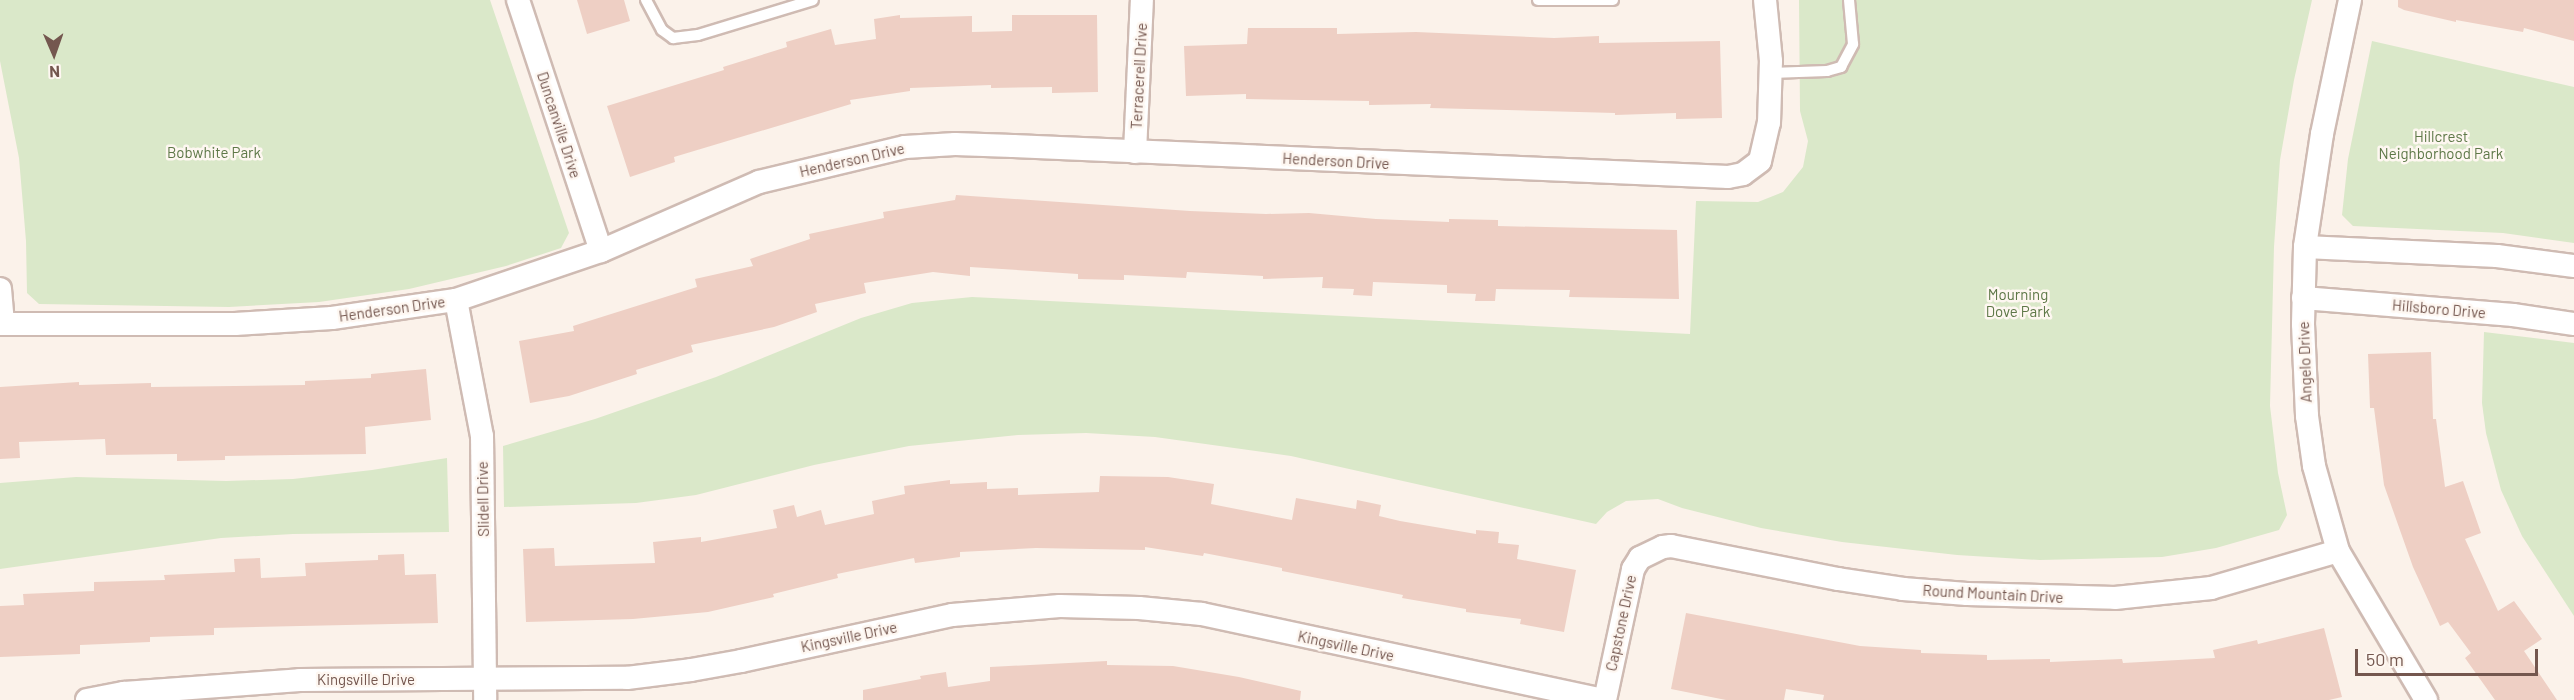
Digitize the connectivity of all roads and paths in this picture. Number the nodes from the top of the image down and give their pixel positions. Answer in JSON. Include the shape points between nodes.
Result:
{"nodes":[{"id":1,"x":518,"y":0,"type":"edge"},
{"id":2,"x":646,"y":0,"type":"edge"},
{"id":3,"x":813,"y":0,"type":"edge"},
{"id":4,"x":1142,"y":0,"type":"edge"},
{"id":5,"x":1538,"y":0,"type":"edge"},
{"id":6,"x":1613,"y":0,"type":"edge"},
{"id":7,"x":1765,"y":0,"type":"edge"},
{"id":8,"x":1849,"y":0,"type":"edge"},
{"id":9,"x":2350,"y":0,"type":"edge"},
{"id":10,"x":1771,"y":73,"type":"junction"},
{"id":11,"x":1135,"y":152,"type":"junction"},
{"id":12,"x":2305,"y":247,"type":"junction"},
{"id":13,"x":601,"y":250,"type":"junction"},
{"id":14,"x":2574,"y":266,"type":"edge"},
{"id":15,"x":0,"y":290,"type":"edge"},
{"id":16,"x":2303,"y":298,"type":"junction"},
{"id":17,"x":456,"y":300,"type":"junction"},
{"id":18,"x":2,"y":323,"type":"edge"},
{"id":19,"x":2574,"y":324,"type":"edge"},
{"id":20,"x":1648,"y":552,"type":"joint"},
{"id":21,"x":2338,"y":552,"type":"junction"},
{"id":22,"x":485,"y":690,"type":"edge"},
{"id":23,"x":2425,"y":699,"type":"edge"},
{"id":24,"x":87,"y":700,"type":"edge"},
{"id":25,"x":1604,"y":700,"type":"edge"}],
"edges":[{"from":1,"to":13,"type":"street","name":"Duncanville Drive"},
{"from":2,"to":3,"type":"lane","via":[[662,30],[673,38],[698,35]]},
{"from":4,"to":11,"type":"street","name":"Terracerell Drive"},
{"from":5,"to":6,"type":"lane"},
{"from":7,"to":10,"type":"street"},
{"from":8,"to":10,"type":"lane","via":[[1853,44],[1841,66],[1827,72]]},
{"from":9,"to":12,"type":"street","name":"Angelo Drive","via":[[2322,134]]},
{"from":10,"to":11,"type":"street","name":"Henderson Drive","via":[[1769,123],[1760,161],[1743,174],[1710,178]]},
{"from":11,"to":13,"type":"street","name":"Henderson Drive","via":[[955,144],[905,147],[759,182]]},
{"from":12,"to":14,"type":"street","via":[[2497,256]]},
{"from":12,"to":16,"type":"street","name":"Angelo Drive"},
{"from":13,"to":17,"type":"street","name":"Henderson Drive"},
{"from":15,"to":18,"type":"street"},
{"from":16,"to":19,"type":"street","name":"Hillsboro Drive","via":[[2513,315]]},
{"from":16,"to":21,"type":"street","name":"Angelo Drive","via":[[2307,416],[2314,466]]},
{"from":17,"to":18,"type":"street","name":"Henderson Drive","via":[[332,318],[235,324]]},
{"from":17,"to":22,"type":"street","name":"Slidell Drive","via":[[482,436]]},
{"from":20,"to":21,"type":"street","name":"Round Mountain Drive","via":[[1671,546],[1904,589],[2115,598],[2211,588]]},
{"from":20,"to":25,"type":"street","name":"Capstone Drive","via":[[1633,569]]},
{"from":21,"to":23,"type":"street","name":"Angelo Drive"},
{"from":22,"to":24,"type":"street","name":"Kingsville Drive","via":[[300,680],[124,693]]},
{"from":22,"to":25,"type":"street","name":"Kingsville Drive","via":[[691,670],[951,615],[1060,606],[1202,614]]}]}
